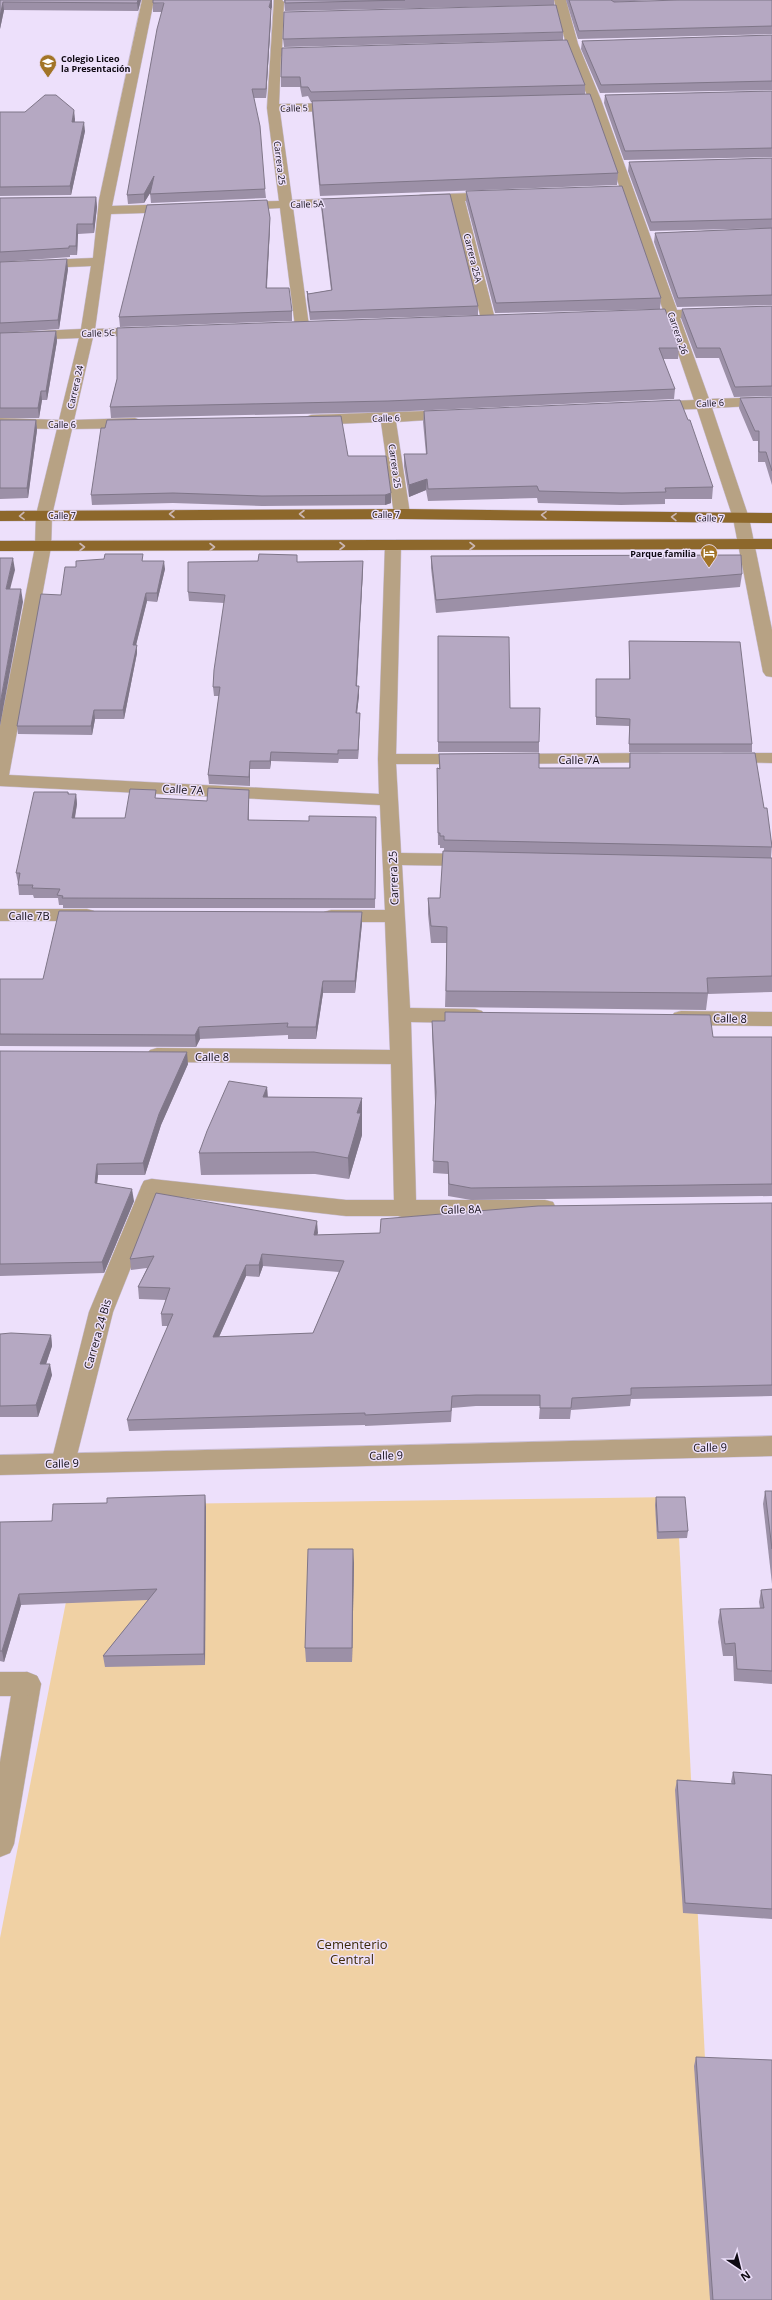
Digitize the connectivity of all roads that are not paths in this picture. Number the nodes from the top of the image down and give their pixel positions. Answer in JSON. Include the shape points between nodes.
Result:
{"nodes":[{"id":1,"x":148,"y":0,"type":"edge"},
{"id":2,"x":275,"y":1,"type":"edge"},
{"id":3,"x":562,"y":4,"type":"edge"},
{"id":4,"x":547,"y":9,"type":"edge"},
{"id":5,"x":292,"y":15,"type":"edge"},
{"id":6,"x":277,"y":16,"type":"junction"},
{"id":7,"x":572,"y":44,"type":"junction"},
{"id":8,"x":588,"y":44,"type":"edge"},
{"id":9,"x":556,"y":45,"type":"edge"},
{"id":10,"x":325,"y":52,"type":"edge"},
{"id":11,"x":277,"y":53,"type":"junction"},
{"id":12,"x":611,"y":99,"type":"edge"},
{"id":13,"x":580,"y":100,"type":"edge"},
{"id":14,"x":595,"y":100,"type":"junction"},
{"id":15,"x":351,"y":106,"type":"edge"},
{"id":16,"x":273,"y":108,"type":"junction"},
{"id":17,"x":619,"y":166,"type":"junction"},
{"id":18,"x":634,"y":166,"type":"edge"},
{"id":19,"x":628,"y":190,"type":"junction"},
{"id":20,"x":612,"y":191,"type":"edge"},
{"id":21,"x":511,"y":195,"type":"edge"},
{"id":22,"x":457,"y":197,"type":"junction"},
{"id":23,"x":410,"y":199,"type":"edge"},
{"id":24,"x":91,"y":200,"type":"edge"},
{"id":25,"x":363,"y":201,"type":"edge"},
{"id":26,"x":285,"y":204,"type":"junction"},
{"id":27,"x":106,"y":205,"type":"junction"},
{"id":28,"x":222,"y":206,"type":"edge"},
{"id":29,"x":191,"y":207,"type":"edge"},
{"id":30,"x":660,"y":236,"type":"edge"},
{"id":31,"x":644,"y":237,"type":"junction"},
{"id":32,"x":99,"y":262,"type":"junction"},
{"id":33,"x":0,"y":266,"type":"edge"},
{"id":34,"x":726,"y":312,"type":"edge"},
{"id":35,"x":672,"y":314,"type":"junction"},
{"id":36,"x":624,"y":316,"type":"edge"},
{"id":37,"x":488,"y":319,"type":"junction"},
{"id":38,"x":504,"y":319,"type":"edge"},
{"id":39,"x":473,"y":320,"type":"edge"},
{"id":40,"x":317,"y":325,"type":"edge"},
{"id":41,"x":286,"y":326,"type":"edge"},
{"id":42,"x":302,"y":326,"type":"junction"},
{"id":43,"x":159,"y":331,"type":"edge"},
{"id":44,"x":87,"y":334,"type":"junction"},
{"id":45,"x":0,"y":337,"type":"edge"},
{"id":46,"x":772,"y":400,"type":"edge"},
{"id":47,"x":703,"y":404,"type":"junction"},
{"id":48,"x":642,"y":406,"type":"edge"},
{"id":49,"x":468,"y":414,"type":"edge"},
{"id":50,"x":388,"y":418,"type":"junction"},
{"id":51,"x":294,"y":420,"type":"edge"},
{"id":52,"x":0,"y":423,"type":"edge"},
{"id":53,"x":152,"y":423,"type":"edge"},
{"id":54,"x":66,"y":425,"type":"junction"},
{"id":55,"x":402,"y":514,"type":"junction"},
{"id":56,"x":44,"y":515,"type":"junction"},
{"id":57,"x":0,"y":516,"type":"edge"},
{"id":58,"x":741,"y":518,"type":"junction"},
{"id":59,"x":772,"y":518,"type":"edge"},
{"id":60,"x":748,"y":544,"type":"junction"},
{"id":61,"x":772,"y":544,"type":"edge"},
{"id":62,"x":0,"y":546,"type":"edge"},
{"id":63,"x":392,"y":546,"type":"junction"},
{"id":64,"x":43,"y":547,"type":"junction"},
{"id":65,"x":772,"y":672,"type":"edge"},
{"id":66,"x":4,"y":725,"type":"edge"},
{"id":67,"x":678,"y":758,"type":"edge"},
{"id":68,"x":709,"y":758,"type":"edge"},
{"id":69,"x":772,"y":758,"type":"edge"},
{"id":70,"x":387,"y":759,"type":"junction"},
{"id":71,"x":0,"y":774,"type":"edge"},
{"id":72,"x":0,"y":780,"type":"edge"},
{"id":73,"x":390,"y":800,"type":"junction"},
{"id":74,"x":392,"y":858,"type":"junction"},
{"id":75,"x":487,"y":861,"type":"edge"},
{"id":76,"x":0,"y":915,"type":"edge"},
{"id":77,"x":103,"y":915,"type":"edge"},
{"id":78,"x":316,"y":916,"type":"edge"},
{"id":79,"x":395,"y":916,"type":"junction"},
{"id":80,"x":400,"y":1015,"type":"junction"},
{"id":81,"x":495,"y":1016,"type":"edge"},
{"id":82,"x":661,"y":1018,"type":"edge"},
{"id":83,"x":772,"y":1019,"type":"edge"},
{"id":84,"x":141,"y":1055,"type":"edge"},
{"id":85,"x":400,"y":1057,"type":"junction"},
{"id":86,"x":152,"y":1187,"type":"joint"},
{"id":87,"x":565,"y":1208,"type":"edge"},
{"id":88,"x":405,"y":1210,"type":"junction"},
{"id":89,"x":772,"y":1446,"type":"edge"},
{"id":90,"x":63,"y":1463,"type":"junction"},
{"id":91,"x":0,"y":1465,"type":"edge"},
{"id":92,"x":0,"y":1684,"type":"edge"},
{"id":93,"x":0,"y":1844,"type":"edge"}],
"edges":[{"from":1,"to":27,"type":"street","name":"Carrera 24"},
{"from":2,"to":6,"type":"street","name":"Carrera 25"},
{"from":3,"to":4,"type":"street"},
{"from":3,"to":7,"type":"street","name":"Carrera 26"},
{"from":5,"to":6,"type":"street"},
{"from":6,"to":11,"type":"street","name":"Carrera 25"},
{"from":7,"to":8,"type":"street"},
{"from":7,"to":9,"type":"street"},
{"from":7,"to":14,"type":"street","name":"Carrera 26"},
{"from":10,"to":11,"type":"street"},
{"from":11,"to":16,"type":"street","name":"Carrera 25"},
{"from":12,"to":14,"type":"street"},
{"from":13,"to":14,"type":"street"},
{"from":14,"to":17,"type":"street","name":"Carrera 26"},
{"from":15,"to":16,"type":"street","name":"Calle 5"},
{"from":16,"to":26,"type":"street","name":"Carrera 25"},
{"from":17,"to":18,"type":"street"},
{"from":17,"to":19,"type":"street","name":"Carrera 26"},
{"from":19,"to":20,"type":"street"},
{"from":19,"to":31,"type":"street","name":"Carrera 26"},
{"from":21,"to":22,"type":"street"},
{"from":22,"to":23,"type":"street"},
{"from":22,"to":37,"type":"street","name":"Carrera 25A"},
{"from":24,"to":27,"type":"street"},
{"from":25,"to":26,"type":"street","name":"Calle 5A"},
{"from":26,"to":28,"type":"street","name":"Calle 5A"},
{"from":26,"to":42,"type":"street","name":"Carrera 25"},
{"from":27,"to":29,"type":"street"},
{"from":27,"to":32,"type":"street","name":"Carrera 24"},
{"from":30,"to":31,"type":"street"},
{"from":31,"to":35,"type":"street","name":"Carrera 26"},
{"from":32,"to":33,"type":"street"},
{"from":32,"to":44,"type":"street","name":"Carrera 24"},
{"from":34,"to":35,"type":"street"},
{"from":35,"to":36,"type":"street"},
{"from":35,"to":47,"type":"street","name":"Carrera 26"},
{"from":37,"to":38,"type":"street"},
{"from":37,"to":39,"type":"street"},
{"from":40,"to":42,"type":"street"},
{"from":41,"to":42,"type":"street"},
{"from":43,"to":44,"type":"street","name":"Calle 5C"},
{"from":44,"to":45,"type":"street","name":"Calle 5C"},
{"from":44,"to":54,"type":"street","name":"Carrera 24"},
{"from":46,"to":47,"type":"street","name":"Calle 6"},
{"from":47,"to":48,"type":"street","name":"Calle 6"},
{"from":47,"to":58,"type":"street","name":"Carrera 26"},
{"from":49,"to":50,"type":"street","name":"Calle 6"},
{"from":50,"to":51,"type":"street","name":"Calle 6"},
{"from":50,"to":55,"type":"street","name":"Carrera 25"},
{"from":52,"to":54,"type":"street","name":"Calle 6"},
{"from":53,"to":54,"type":"street","name":"Calle 6"},
{"from":54,"to":56,"type":"street","name":"Carrera 24"},
{"from":55,"to":56,"type":"main road","name":"Calle 7","one_way":true},
{"from":58,"to":55,"type":"main road","name":"Calle 7","one_way":true},
{"from":56,"to":57,"type":"main road","name":"Calle 7","one_way":true},
{"from":56,"to":64,"type":"street","name":"Carrera 24"},
{"from":58,"to":59,"type":"main road","name":"Calle 7"},
{"from":58,"to":60,"type":"street","name":"Carrera 26"},
{"from":60,"to":61,"type":"main road"},
{"from":63,"to":60,"type":"main road","one_way":true},
{"from":60,"to":65,"type":"street","name":"Carrera 26"},
{"from":62,"to":64,"type":"main road"},
{"from":64,"to":63,"type":"main road","one_way":true},
{"from":63,"to":70,"type":"street","name":"Carrera 25"},
{"from":64,"to":66,"type":"street","name":"Carrera 24"},
{"from":66,"to":71,"type":"street","name":"Carrera 24"},
{"from":67,"to":70,"type":"street","name":"Calle 7A"},
{"from":68,"to":69,"type":"street"},
{"from":70,"to":73,"type":"street","name":"Carrera 25"},
{"from":72,"to":73,"type":"street","name":"Calle 7A"},
{"from":73,"to":74,"type":"street","name":"Carrera 25"},
{"from":74,"to":75,"type":"street"},
{"from":74,"to":79,"type":"street","name":"Carrera 25"},
{"from":76,"to":77,"type":"street","name":"Calle 7B"},
{"from":78,"to":79,"type":"street"},
{"from":79,"to":80,"type":"street","name":"Carrera 25"},
{"from":80,"to":81,"type":"street"},
{"from":80,"to":85,"type":"street","name":"Carrera 25"},
{"from":82,"to":83,"type":"street","name":"Calle 8"},
{"from":84,"to":85,"type":"street","name":"Calle 8"},
{"from":85,"to":88,"type":"street","name":"Carrera 25"},
{"from":86,"to":88,"type":"street","name":"Calle 8A","via":[[346,1208]]},
{"from":86,"to":90,"type":"street","name":"Carrera 24 Bis","via":[[101,1312]]},
{"from":87,"to":88,"type":"street","name":"Calle 8A"},
{"from":89,"to":90,"type":"street","name":"Calle 9"},
{"from":90,"to":91,"type":"street","name":"Calle 9"},
{"from":92,"to":93,"type":"street","via":[[27,1684]]}]}
